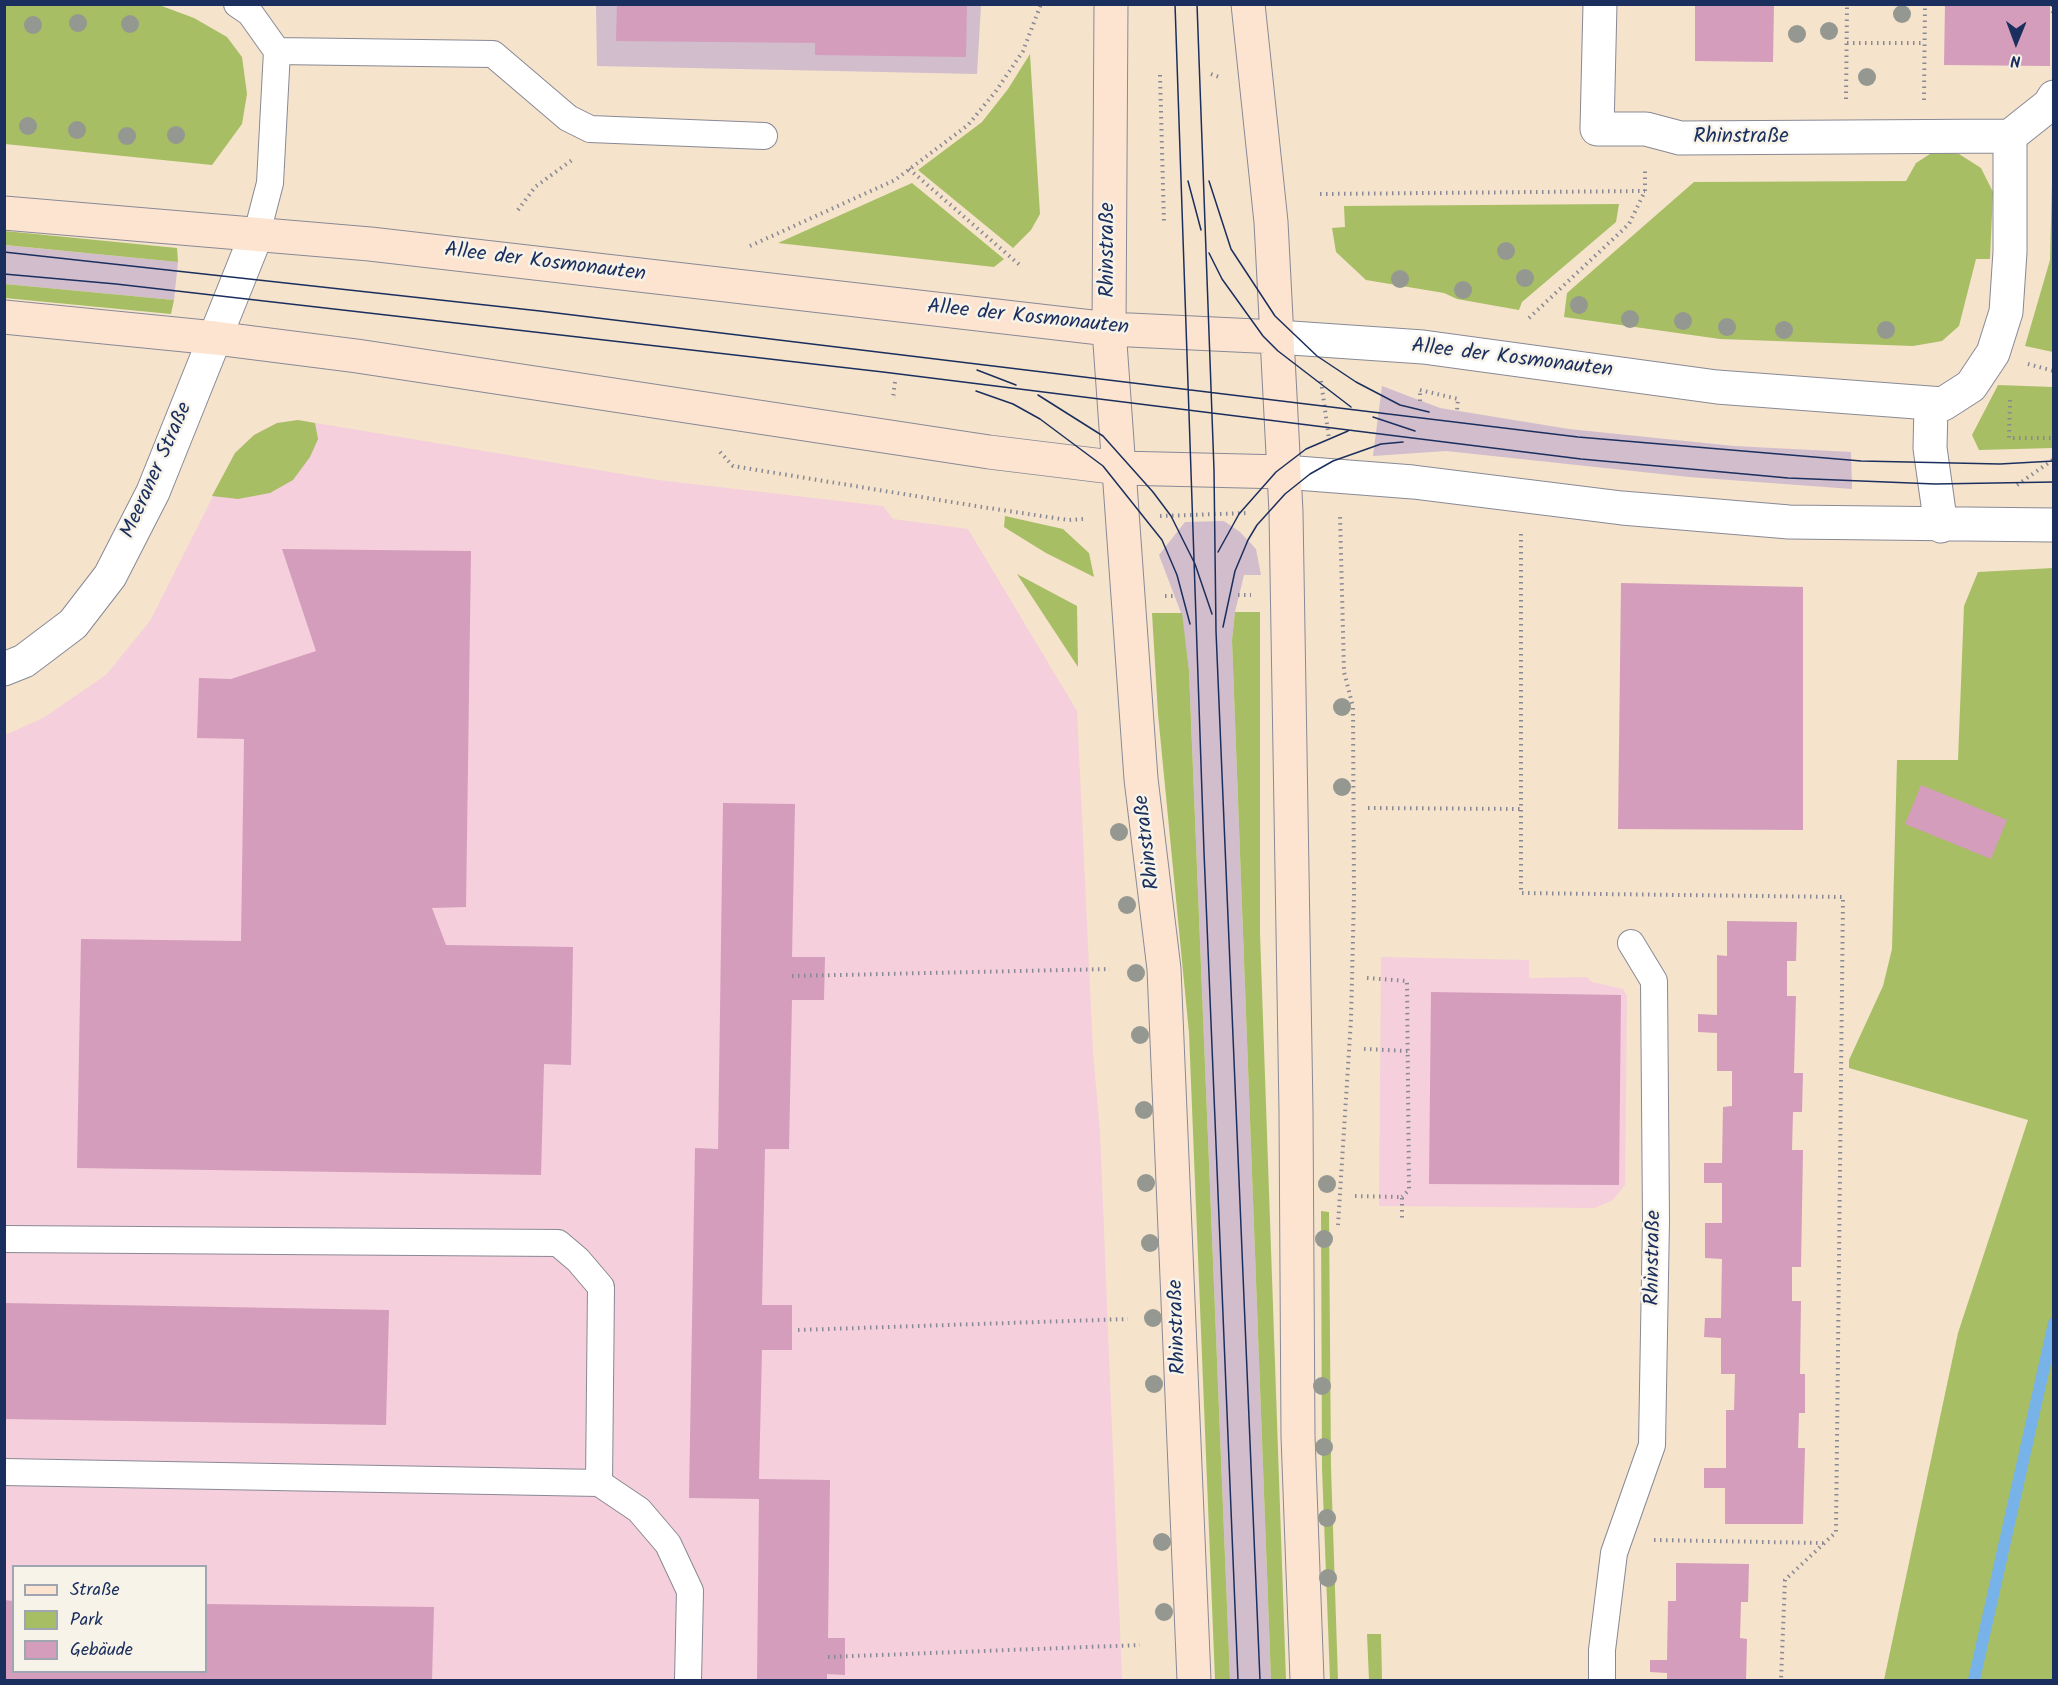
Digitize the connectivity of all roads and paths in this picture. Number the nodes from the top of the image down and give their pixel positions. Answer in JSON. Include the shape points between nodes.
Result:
{"nodes":[{"id":1,"x":237,"y":4,"type":"edge"},
{"id":2,"x":1041,"y":4,"type":"edge"},
{"id":3,"x":1111,"y":4,"type":"edge"},
{"id":4,"x":1248,"y":4,"type":"edge"},
{"id":5,"x":1600,"y":4,"type":"edge"},
{"id":6,"x":1847,"y":4,"type":"edge"},
{"id":7,"x":1925,"y":4,"type":"edge"},
{"id":8,"x":2053,"y":4,"type":"edge"},
{"id":9,"x":2053,"y":13,"type":"edge"},
{"id":10,"x":1847,"y":43,"type":"junction"},
{"id":11,"x":1925,"y":43,"type":"junction"},
{"id":12,"x":277,"y":51,"type":"junction"},
{"id":13,"x":1160,"y":75,"type":"dead end"},
{"id":14,"x":2054,"y":97,"type":"edge"},
{"id":15,"x":1924,"y":105,"type":"dead end"},
{"id":16,"x":1845,"y":106,"type":"dead end"},
{"id":17,"x":590,"y":129,"type":"junction"},
{"id":18,"x":764,"y":136,"type":"dead end"},
{"id":19,"x":2010,"y":136,"type":"junction"},
{"id":20,"x":909,"y":169,"type":"junction"},
{"id":21,"x":1320,"y":194,"type":"dead end"},
{"id":22,"x":518,"y":210,"type":"dead end"},
{"id":23,"x":4,"y":213,"type":"edge"},
{"id":24,"x":1164,"y":224,"type":"dead end"},
{"id":25,"x":257,"y":233,"type":"junction"},
{"id":26,"x":750,"y":246,"type":"dead end"},
{"id":27,"x":1022,"y":267,"type":"dead end"},
{"id":28,"x":4,"y":317,"type":"edge"},
{"id":29,"x":1528,"y":318,"type":"dead end"},
{"id":30,"x":1109,"y":329,"type":"junction"},
{"id":31,"x":1277,"y":337,"type":"junction"},
{"id":32,"x":215,"y":338,"type":"junction"},
{"id":33,"x":1421,"y":382,"type":"dead end"},
{"id":34,"x":1420,"y":390,"type":"junction"},
{"id":35,"x":2010,"y":393,"type":"dead end"},
{"id":36,"x":1420,"y":401,"type":"dead end"},
{"id":37,"x":1931,"y":405,"type":"junction"},
{"id":38,"x":1456,"y":410,"type":"dead end"},
{"id":39,"x":2054,"y":438,"type":"edge"},
{"id":40,"x":717,"y":448,"type":"dead end"},
{"id":41,"x":1120,"y":468,"type":"junction"},
{"id":42,"x":1284,"y":472,"type":"junction"},
{"id":43,"x":982,"y":507,"type":"dead end"},
{"id":44,"x":2054,"y":525,"type":"edge"},
{"id":45,"x":1941,"y":526,"type":"junction"},
{"id":46,"x":1521,"y":533,"type":"dead end"},
{"id":47,"x":1343,"y":612,"type":"dead end"},
{"id":48,"x":4,"y":669,"type":"edge"},
{"id":49,"x":1368,"y":808,"type":"dead end"},
{"id":50,"x":1521,"y":809,"type":"junction"},
{"id":51,"x":1631,"y":943,"type":"dead end"},
{"id":52,"x":1110,"y":969,"type":"dead end"},
{"id":53,"x":792,"y":976,"type":"dead end"},
{"id":54,"x":1367,"y":978,"type":"dead end"},
{"id":55,"x":1364,"y":1049,"type":"dead end"},
{"id":56,"x":1408,"y":1051,"type":"junction"},
{"id":57,"x":1355,"y":1196,"type":"dead end"},
{"id":58,"x":1402,"y":1197,"type":"junction"},
{"id":59,"x":1401,"y":1221,"type":"dead end"},
{"id":60,"x":1338,"y":1230,"type":"dead end"},
{"id":61,"x":4,"y":1239,"type":"edge"},
{"id":62,"x":1128,"y":1319,"type":"dead end"},
{"id":63,"x":798,"y":1330,"type":"dead end"},
{"id":64,"x":4,"y":1472,"type":"edge"},
{"id":65,"x":598,"y":1483,"type":"junction"},
{"id":66,"x":1648,"y":1540,"type":"dead end"},
{"id":67,"x":1824,"y":1544,"type":"junction"},
{"id":68,"x":1140,"y":1645,"type":"dead end"},
{"id":69,"x":828,"y":1657,"type":"dead end"},
{"id":70,"x":688,"y":1680,"type":"edge"},
{"id":71,"x":1194,"y":1680,"type":"edge"},
{"id":72,"x":1307,"y":1680,"type":"edge"},
{"id":73,"x":1602,"y":1680,"type":"edge"},
{"id":74,"x":1781,"y":1680,"type":"edge"}],
"edges":[{"from":1,"to":12,"type":"lane","via":[[249,13]]},
{"from":2,"to":20,"type":"path","via":[[1023,51],[996,91],[968,125]]},
{"from":3,"to":30,"type":"main road","name":"Rhinstraße"},
{"from":4,"to":31,"type":"main road","via":[[1271,222]]},
{"from":5,"to":19,"type":"street","name":"Rhinstraße","via":[[1598,129],[1646,129],[1680,138]]},
{"from":6,"to":10,"type":"path"},
{"from":7,"to":11,"type":"path"},
{"from":8,"to":9,"type":"path"},
{"from":10,"to":11,"type":"path"},
{"from":10,"to":16,"type":"path"},
{"from":11,"to":15,"type":"path"},
{"from":12,"to":17,"type":"lane","via":[[493,54],[568,118]]},
{"from":12,"to":25,"type":"lane","via":[[270,183]]},
{"from":13,"to":24,"type":"path"},
{"from":14,"to":19,"type":"street"},
{"from":17,"to":18,"type":"lane"},
{"from":17,"to":22,"type":"path","via":[[572,159],[535,188]]},
{"from":19,"to":37,"type":"street","via":[[2006,312],[1993,353],[1971,386],[1943,404]]},
{"from":20,"to":26,"type":"path","via":[[895,180]]},
{"from":20,"to":27,"type":"path"},
{"from":21,"to":29,"type":"path","via":[[1645,191],[1629,224]]},
{"from":23,"to":25,"type":"main road","name":"Allee der Kosmonauten"},
{"from":25,"to":30,"type":"main road","name":"Allee der Kosmonauten"},
{"from":25,"to":32,"type":"street","name":"Meeraner Straße"},
{"from":28,"to":32,"type":"main road"},
{"from":30,"to":31,"type":"main road","name":"Allee der Kosmonauten"},
{"from":30,"to":41,"type":"main road","name":"Rhinstraße"},
{"from":31,"to":37,"type":"street","name":"Allee der Kosmonauten","via":[[1423,347],[1718,387]]},
{"from":31,"to":42,"type":"main road"},
{"from":32,"to":41,"type":"main road"},
{"from":32,"to":48,"type":"street","name":"Meeraner Straße","via":[[153,492],[110,576],[73,624],[24,661]]},
{"from":33,"to":34,"type":"path"},
{"from":34,"to":36,"type":"path"},
{"from":34,"to":38,"type":"path","via":[[1458,399]]},
{"from":35,"to":39,"type":"path","via":[[2009,438]]},
{"from":37,"to":45,"type":"street","via":[[1930,448]]},
{"from":40,"to":43,"type":"path","via":[[733,466]]},
{"from":41,"to":42,"type":"main road"},
{"from":41,"to":71,"type":"main road","name":"Rhinstraße","via":[[1141,779],[1164,969]]},
{"from":42,"to":45,"type":"street","via":[[1789,522]]},
{"from":42,"to":72,"type":"main road","via":[[1298,1436]]},
{"from":44,"to":45,"type":"street"},
{"from":46,"to":50,"type":"path"},
{"from":47,"to":60,"type":"path","via":[[1344,672],[1353,707],[1354,895]]},
{"from":49,"to":50,"type":"path"},
{"from":50,"to":67,"type":"path","via":[[1521,893],[1843,897],[1836,1532]]},
{"from":51,"to":73,"type":"lane","name":"Rhinstraße","via":[[1654,981],[1656,1220],[1652,1445],[1614,1553]]},
{"from":52,"to":53,"type":"path"},
{"from":54,"to":56,"type":"path","via":[[1407,981]]},
{"from":55,"to":56,"type":"path"},
{"from":56,"to":58,"type":"path","via":[[1409,1190]]},
{"from":57,"to":58,"type":"path"},
{"from":58,"to":59,"type":"path"},
{"from":61,"to":65,"type":"lane","via":[[558,1243],[601,1287]]},
{"from":62,"to":63,"type":"path"},
{"from":64,"to":65,"type":"lane"},
{"from":65,"to":70,"type":"lane","via":[[639,1510],[668,1544],[690,1592]]},
{"from":66,"to":67,"type":"path"},
{"from":67,"to":74,"type":"path","via":[[1785,1580]]},
{"from":68,"to":69,"type":"path"}]}
